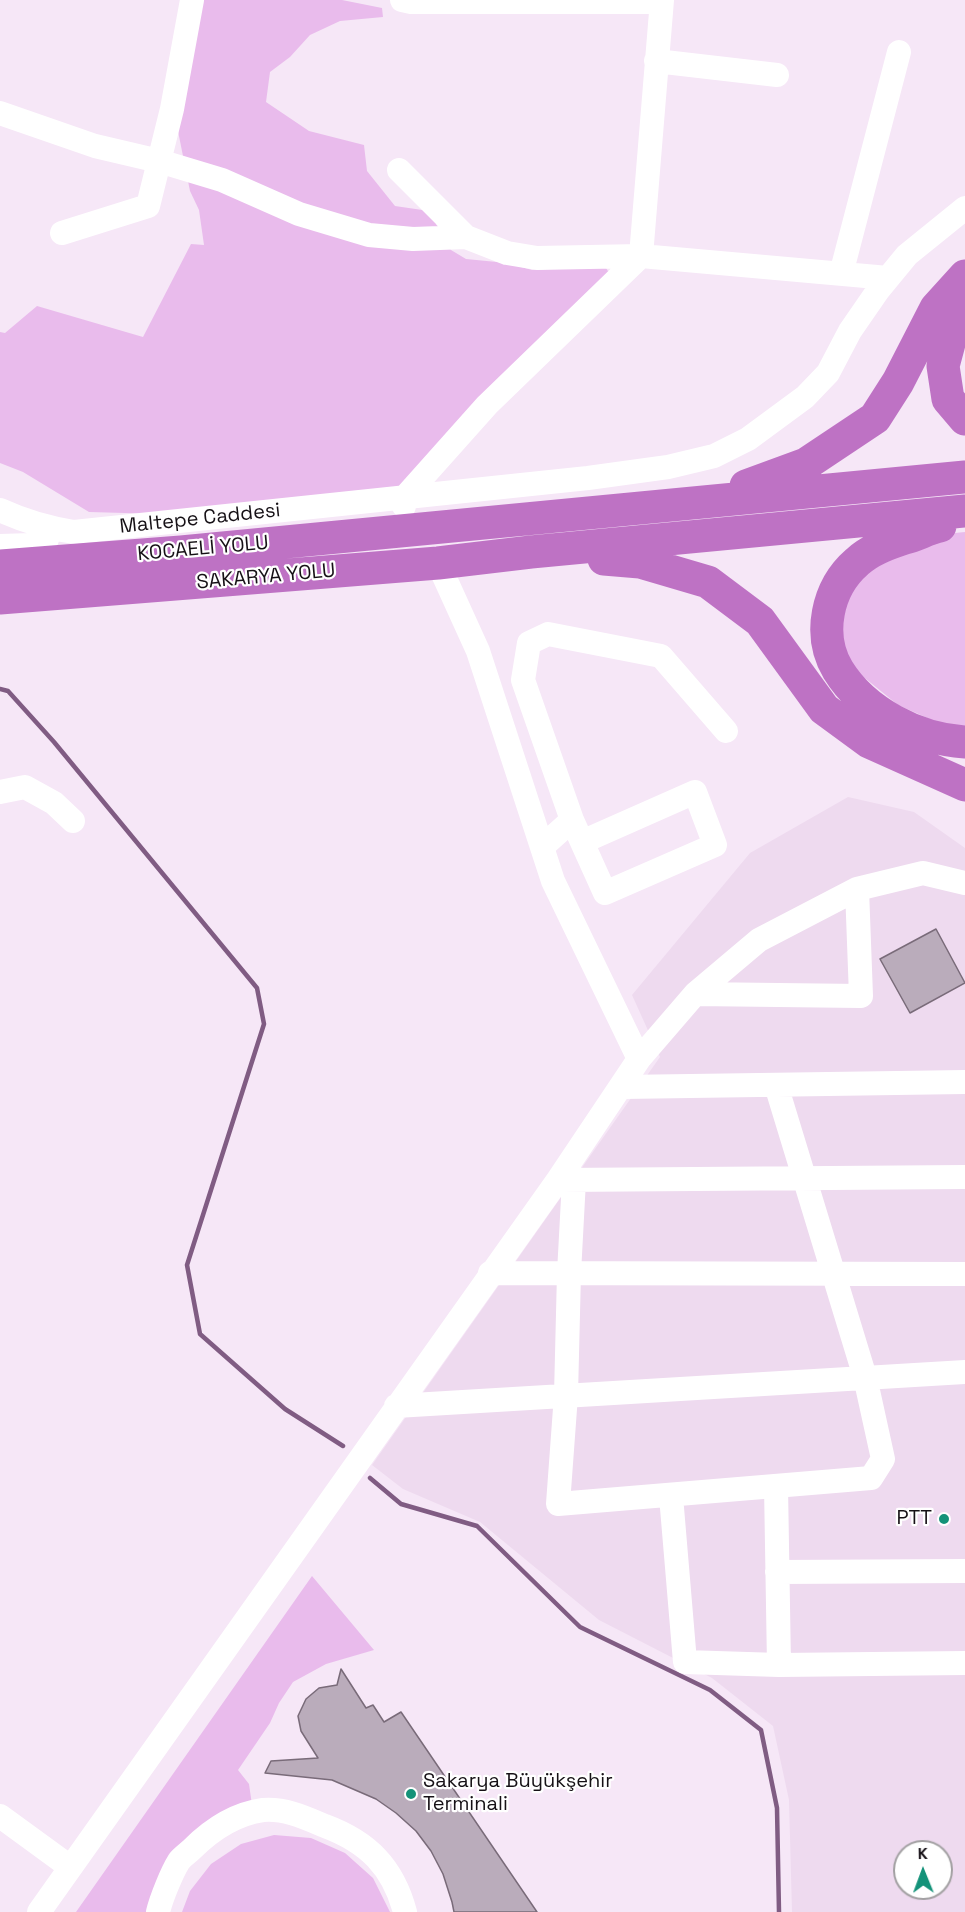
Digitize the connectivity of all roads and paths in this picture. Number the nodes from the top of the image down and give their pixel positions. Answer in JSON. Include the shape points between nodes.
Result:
{"nodes":[{"id":1,"x":192,"y":0,"type":"edge"},
{"id":2,"x":402,"y":0,"type":"edge"},
{"id":3,"x":528,"y":1,"type":"edge"},
{"id":4,"x":662,"y":1,"type":"edge"},
{"id":5,"x":899,"y":52,"type":"dead end"},
{"id":6,"x":656,"y":61,"type":"junction"},
{"id":7,"x":777,"y":75,"type":"dead end"},
{"id":8,"x":0,"y":113,"type":"edge"},
{"id":9,"x":159,"y":161,"type":"junction"},
{"id":10,"x":399,"y":170,"type":"dead end"},
{"id":11,"x":965,"y":208,"type":"edge"},
{"id":12,"x":62,"y":233,"type":"dead end"},
{"id":13,"x":466,"y":237,"type":"junction"},
{"id":14,"x":641,"y":256,"type":"junction"},
{"id":15,"x":841,"y":274,"type":"junction"},
{"id":16,"x":965,"y":276,"type":"edge"},
{"id":17,"x":888,"y":278,"type":"junction"},
{"id":18,"x":965,"y":305,"type":"edge"},
{"id":19,"x":965,"y":419,"type":"edge"},
{"id":20,"x":965,"y":477,"type":"edge"},
{"id":21,"x":0,"y":510,"type":"edge"},
{"id":22,"x":965,"y":511,"type":"edge"},
{"id":23,"x":405,"y":514,"type":"junction"},
{"id":24,"x":965,"y":522,"type":"edge"},
{"id":25,"x":50,"y":528,"type":"junction"},
{"id":26,"x":0,"y":546,"type":"edge"},
{"id":27,"x":531,"y":552,"type":"junction"},
{"id":28,"x":438,"y":563,"type":"junction"},
{"id":29,"x":0,"y":567,"type":"edge"},
{"id":30,"x":0,"y":598,"type":"edge"},
{"id":31,"x":726,"y":731,"type":"dead end"},
{"id":32,"x":965,"y":742,"type":"edge"},
{"id":33,"x":965,"y":785,"type":"edge"},
{"id":34,"x":0,"y":792,"type":"edge"},
{"id":35,"x":572,"y":820,"type":"junction"},
{"id":36,"x":72,"y":821,"type":"dead end"},
{"id":37,"x":582,"y":842,"type":"junction"},
{"id":38,"x":542,"y":847,"type":"junction"},
{"id":39,"x":965,"y":883,"type":"edge"},
{"id":40,"x":857,"y":889,"type":"junction"},
{"id":41,"x":695,"y":994,"type":"junction"},
{"id":42,"x":639,"y":1059,"type":"junction"},
{"id":43,"x":965,"y":1082,"type":"edge"},
{"id":44,"x":776,"y":1085,"type":"junction"},
{"id":45,"x":622,"y":1087,"type":"junction"},
{"id":46,"x":965,"y":1177,"type":"edge"},
{"id":47,"x":805,"y":1178,"type":"junction"},
{"id":48,"x":566,"y":1180,"type":"junction"},
{"id":49,"x":490,"y":1273,"type":"junction"},
{"id":50,"x":569,"y":1273,"type":"junction"},
{"id":51,"x":833,"y":1273,"type":"junction"},
{"id":52,"x":965,"y":1274,"type":"edge"},
{"id":53,"x":965,"y":1371,"type":"edge"},
{"id":54,"x":865,"y":1377,"type":"junction"},
{"id":55,"x":566,"y":1395,"type":"junction"},
{"id":56,"x":396,"y":1406,"type":"junction"},
{"id":57,"x":776,"y":1486,"type":"junction"},
{"id":58,"x":671,"y":1496,"type":"junction"},
{"id":59,"x":965,"y":1570,"type":"edge"},
{"id":60,"x":777,"y":1572,"type":"junction"},
{"id":61,"x":965,"y":1663,"type":"edge"},
{"id":62,"x":779,"y":1665,"type":"junction"},
{"id":63,"x":0,"y":1816,"type":"edge"},
{"id":64,"x":70,"y":1867,"type":"junction"},
{"id":65,"x":39,"y":1912,"type":"edge"},
{"id":66,"x":158,"y":1912,"type":"edge"},
{"id":67,"x":170,"y":1912,"type":"edge"},
{"id":68,"x":405,"y":1912,"type":"edge"},
{"id":69,"x":414,"y":1912,"type":"edge"}],
"edges":[{"from":1,"to":9,"type":"street"},
{"from":2,"to":3,"type":"street"},
{"from":3,"to":4,"type":"street"},
{"from":4,"to":6,"type":"street"},
{"from":5,"to":15,"type":"street"},
{"from":6,"to":7,"type":"street"},
{"from":6,"to":14,"type":"street"},
{"from":8,"to":9,"type":"street","via":[[95,146]]},
{"from":9,"to":12,"type":"street","via":[[148,206]]},
{"from":9,"to":13,"type":"street","via":[[222,180],[300,214],[369,235],[413,239]]},
{"from":10,"to":13,"type":"street"},
{"from":11,"to":17,"type":"street","name":"Maltepe Caddesi","via":[[907,255]]},
{"from":13,"to":14,"type":"street","via":[[507,253],[537,258]]},
{"from":14,"to":15,"type":"street"},
{"from":14,"to":23,"type":"street","via":[[487,405]]},
{"from":15,"to":17,"type":"street"},
{"from":16,"to":23,"type":"highway","via":[[936,308],[875,418],[806,464],[746,486]]},
{"from":17,"to":23,"type":"street","name":"Maltepe Caddesi","via":[[850,331],[828,374],[806,397],[748,439],[714,456]]},
{"from":18,"to":19,"type":"highway","via":[[943,366],[948,399]]},
{"from":20,"to":23,"type":"highway"},
{"from":21,"to":25,"type":"street","name":"Maltepe Caddesi"},
{"from":22,"to":27,"type":"highway"},
{"from":23,"to":25,"type":"street","name":"Maltepe Caddesi","via":[[74,532]]},
{"from":23,"to":29,"type":"highway","name":"KOCAELİ YOLU","via":[[193,550]]},
{"from":24,"to":32,"type":"highway","via":[[926,529],[890,542],[857,561],[833,593],[827,632],[838,669],[862,698],[907,728]]},
{"from":25,"to":26,"type":"street","via":[[47,539],[32,545]]},
{"from":27,"to":28,"type":"highway","name":"SAKARYA YOLU"},
{"from":27,"to":33,"type":"highway","via":[[640,562],[708,582],[760,621],[824,709],[869,742]]},
{"from":28,"to":30,"type":"highway","name":"SAKARYA YOLU"},
{"from":28,"to":38,"type":"street","via":[[478,651]]},
{"from":31,"to":35,"type":"street","via":[[661,656],[548,634],[529,643],[523,680]]},
{"from":34,"to":36,"type":"street","via":[[26,787],[54,803]]},
{"from":35,"to":37,"type":"street"},
{"from":35,"to":38,"type":"street"},
{"from":37,"to":37,"type":"street","via":[[604,894],[714,846],[695,792]]},
{"from":38,"to":42,"type":"street","via":[[553,881]]},
{"from":39,"to":40,"type":"street","via":[[923,873]]},
{"from":40,"to":41,"type":"street","via":[[759,940]]},
{"from":40,"to":41,"type":"street","via":[[861,996]]},
{"from":41,"to":42,"type":"street"},
{"from":42,"to":45,"type":"street"},
{"from":43,"to":44,"type":"street"},
{"from":44,"to":45,"type":"street"},
{"from":44,"to":47,"type":"street"},
{"from":45,"to":48,"type":"street"},
{"from":46,"to":47,"type":"street"},
{"from":47,"to":48,"type":"street"},
{"from":47,"to":51,"type":"street"},
{"from":48,"to":49,"type":"street"},
{"from":48,"to":50,"type":"street"},
{"from":49,"to":50,"type":"street"},
{"from":49,"to":56,"type":"street"},
{"from":50,"to":51,"type":"street"},
{"from":50,"to":55,"type":"street"},
{"from":51,"to":52,"type":"street"},
{"from":51,"to":54,"type":"street"},
{"from":53,"to":54,"type":"street"},
{"from":54,"to":55,"type":"street"},
{"from":54,"to":57,"type":"street","via":[[883,1459],[871,1478]]},
{"from":55,"to":56,"type":"street"},
{"from":55,"to":58,"type":"street","via":[[558,1504]]},
{"from":56,"to":64,"type":"street"},
{"from":57,"to":58,"type":"street"},
{"from":57,"to":60,"type":"street"},
{"from":58,"to":62,"type":"street","via":[[685,1662]]},
{"from":59,"to":60,"type":"street"},
{"from":60,"to":62,"type":"street"},
{"from":61,"to":62,"type":"street"},
{"from":63,"to":64,"type":"street"},
{"from":64,"to":65,"type":"street"},
{"from":66,"to":68,"type":"street","via":[[179,1861],[218,1826],[264,1810],[307,1819],[341,1832],[365,1847],[383,1864],[400,1893]]},
{"from":67,"to":69,"type":"street","via":[[183,1878],[214,1846],[252,1826],[294,1820],[335,1827],[369,1846],[397,1878]]}]}
